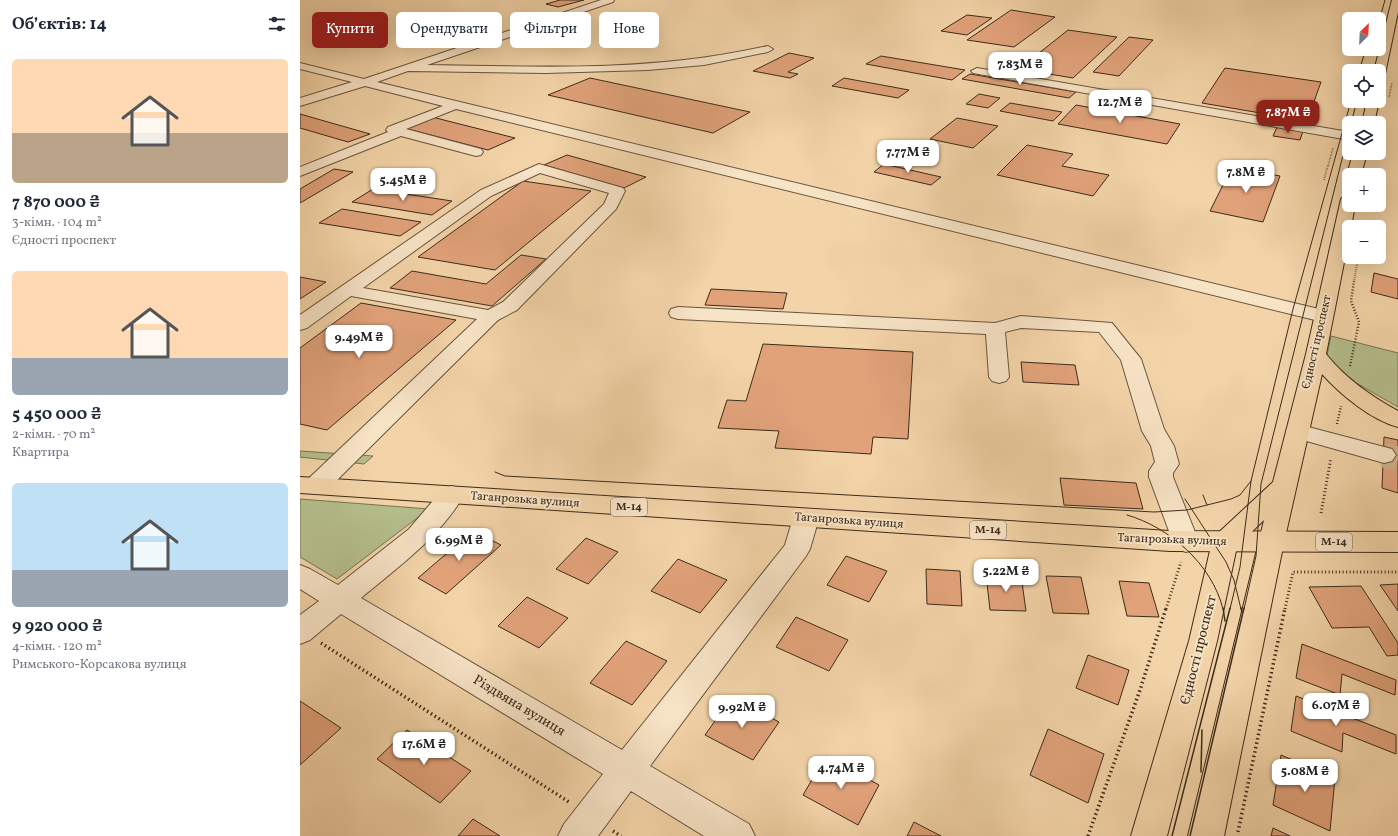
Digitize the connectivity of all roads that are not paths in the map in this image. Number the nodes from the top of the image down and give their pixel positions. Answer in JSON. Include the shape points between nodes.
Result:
{"nodes":[{"id":1,"x":610,"y":0,"type":"edge"},
{"id":2,"x":1396,"y":0,"type":"edge"},
{"id":3,"x":768,"y":49,"type":"dead end"},
{"id":4,"x":1381,"y":64,"type":"edge"},
{"id":5,"x":300,"y":66,"type":"edge"},
{"id":6,"x":409,"y":68,"type":"junction"},
{"id":7,"x":977,"y":71,"type":"dead end"},
{"id":8,"x":365,"y":82,"type":"junction"},
{"id":9,"x":300,"y":102,"type":"edge"},
{"id":10,"x":455,"y":105,"type":"junction"},
{"id":11,"x":400,"y":132,"type":"junction"},
{"id":12,"x":1342,"y":135,"type":"edge"},
{"id":13,"x":476,"y":152,"type":"dead end"},
{"id":14,"x":300,"y":172,"type":"edge"},
{"id":15,"x":1346,"y":212,"type":"edge"},
{"id":16,"x":347,"y":290,"type":"junction"},
{"id":17,"x":678,"y":313,"type":"dead end"},
{"id":18,"x":491,"y":316,"type":"junction"},
{"id":19,"x":1323,"y":316,"type":"junction"},
{"id":20,"x":300,"y":324,"type":"edge"},
{"id":21,"x":995,"y":329,"type":"junction"},
{"id":22,"x":1316,"y":354,"type":"junction"},
{"id":23,"x":999,"y":377,"type":"dead end"},
{"id":24,"x":1398,"y":420,"type":"edge"},
{"id":25,"x":1297,"y":431,"type":"junction"},
{"id":26,"x":1384,"y":455,"type":"tunnel mouth"},
{"id":27,"x":308,"y":485,"type":"edge"},
{"id":28,"x":1284,"y":485,"type":"junction"},
{"id":29,"x":452,"y":495,"type":"junction"},
{"id":30,"x":806,"y":518,"type":"junction"},
{"id":31,"x":1225,"y":542,"type":"junction"},
{"id":32,"x":1270,"y":542,"type":"junction"},
{"id":33,"x":1398,"y":542,"type":"edge"},
{"id":34,"x":1184,"y":552,"type":"junction"},
{"id":35,"x":300,"y":576,"type":"edge"},
{"id":36,"x":340,"y":600,"type":"junction"},
{"id":37,"x":301,"y":631,"type":"edge"},
{"id":38,"x":627,"y":770,"type":"junction"},
{"id":39,"x":584,"y":826,"type":"edge"},
{"id":40,"x":737,"y":836,"type":"edge"},
{"id":41,"x":1149,"y":836,"type":"edge"},
{"id":42,"x":1206,"y":836,"type":"edge"}],
"edges":[{"from":1,"to":6,"type":"street"},
{"from":2,"to":4,"type":"main road"},
{"from":3,"to":6,"type":"street","via":[[708,60],[639,67]]},
{"from":5,"to":8,"type":"street"},
{"from":6,"to":8,"type":"street"},
{"from":7,"to":12,"type":"street"},
{"from":8,"to":9,"type":"street"},
{"from":8,"to":10,"type":"street"},
{"from":10,"to":11,"type":"street","via":[[393,130]]},
{"from":10,"to":19,"type":"street"},
{"from":11,"to":13,"type":"street"},
{"from":11,"to":14,"type":"street"},
{"from":15,"to":19,"type":"main road","name":"Єдності проспект"},
{"from":16,"to":18,"type":"street"},
{"from":16,"to":18,"type":"street","via":[[486,193],[539,168],[618,191],[611,206],[510,306]]},
{"from":16,"to":20,"type":"street"},
{"from":17,"to":21,"type":"street"},
{"from":18,"to":27,"type":"street"},
{"from":19,"to":22,"type":"main road","name":"Єдності проспект"},
{"from":21,"to":23,"type":"street"},
{"from":21,"to":34,"type":"street","via":[[1021,322],[1105,327],[1131,359],[1152,431],[1160,439],[1164,450],[1167,464],[1161,471],[1161,477]]},
{"from":22,"to":24,"type":"main road","via":[[1346,387]]},
{"from":22,"to":25,"type":"main road","name":"Єдності проспект"},
{"from":25,"to":26,"type":"street"},
{"from":25,"to":28,"type":"main road","name":"Єдності проспект"},
{"from":27,"to":29,"type":"main road","name":"Таганрозька вулиця","number":"М-14"},
{"from":28,"to":31,"type":"main road"},
{"from":28,"to":32,"type":"main road","name":"Єдності проспект"},
{"from":29,"to":30,"type":"main road","name":"Таганрозька вулиця","number":"М-14"},
{"from":29,"to":36,"type":"street","via":[[418,536]]},
{"from":30,"to":34,"type":"main road","name":"Таганрозька вулиця","number":"М-14"},
{"from":30,"to":38,"type":"street","via":[[797,549]]},
{"from":31,"to":32,"type":"main road","name":"Таганрозька вулиця","number":"М-14"},
{"from":31,"to":34,"type":"main road","name":"Таганрозька вулиця","number":"М-14"},
{"from":31,"to":41,"type":"main road","name":"Єдності проспект","via":[[1203,641]]},
{"from":32,"to":33,"type":"main road","name":"Таганрозька вулиця","number":"М-14"},
{"from":32,"to":42,"type":"main road","name":"Єдності проспект","via":[[1266,570]]},
{"from":35,"to":36,"type":"street","name":"Різдвяна вулиця"},
{"from":36,"to":37,"type":"street"},
{"from":36,"to":38,"type":"street","name":"Різдвяна вулиця"},
{"from":38,"to":39,"type":"street"},
{"from":38,"to":40,"type":"street","name":"Різдвяна вулиця"}]}
